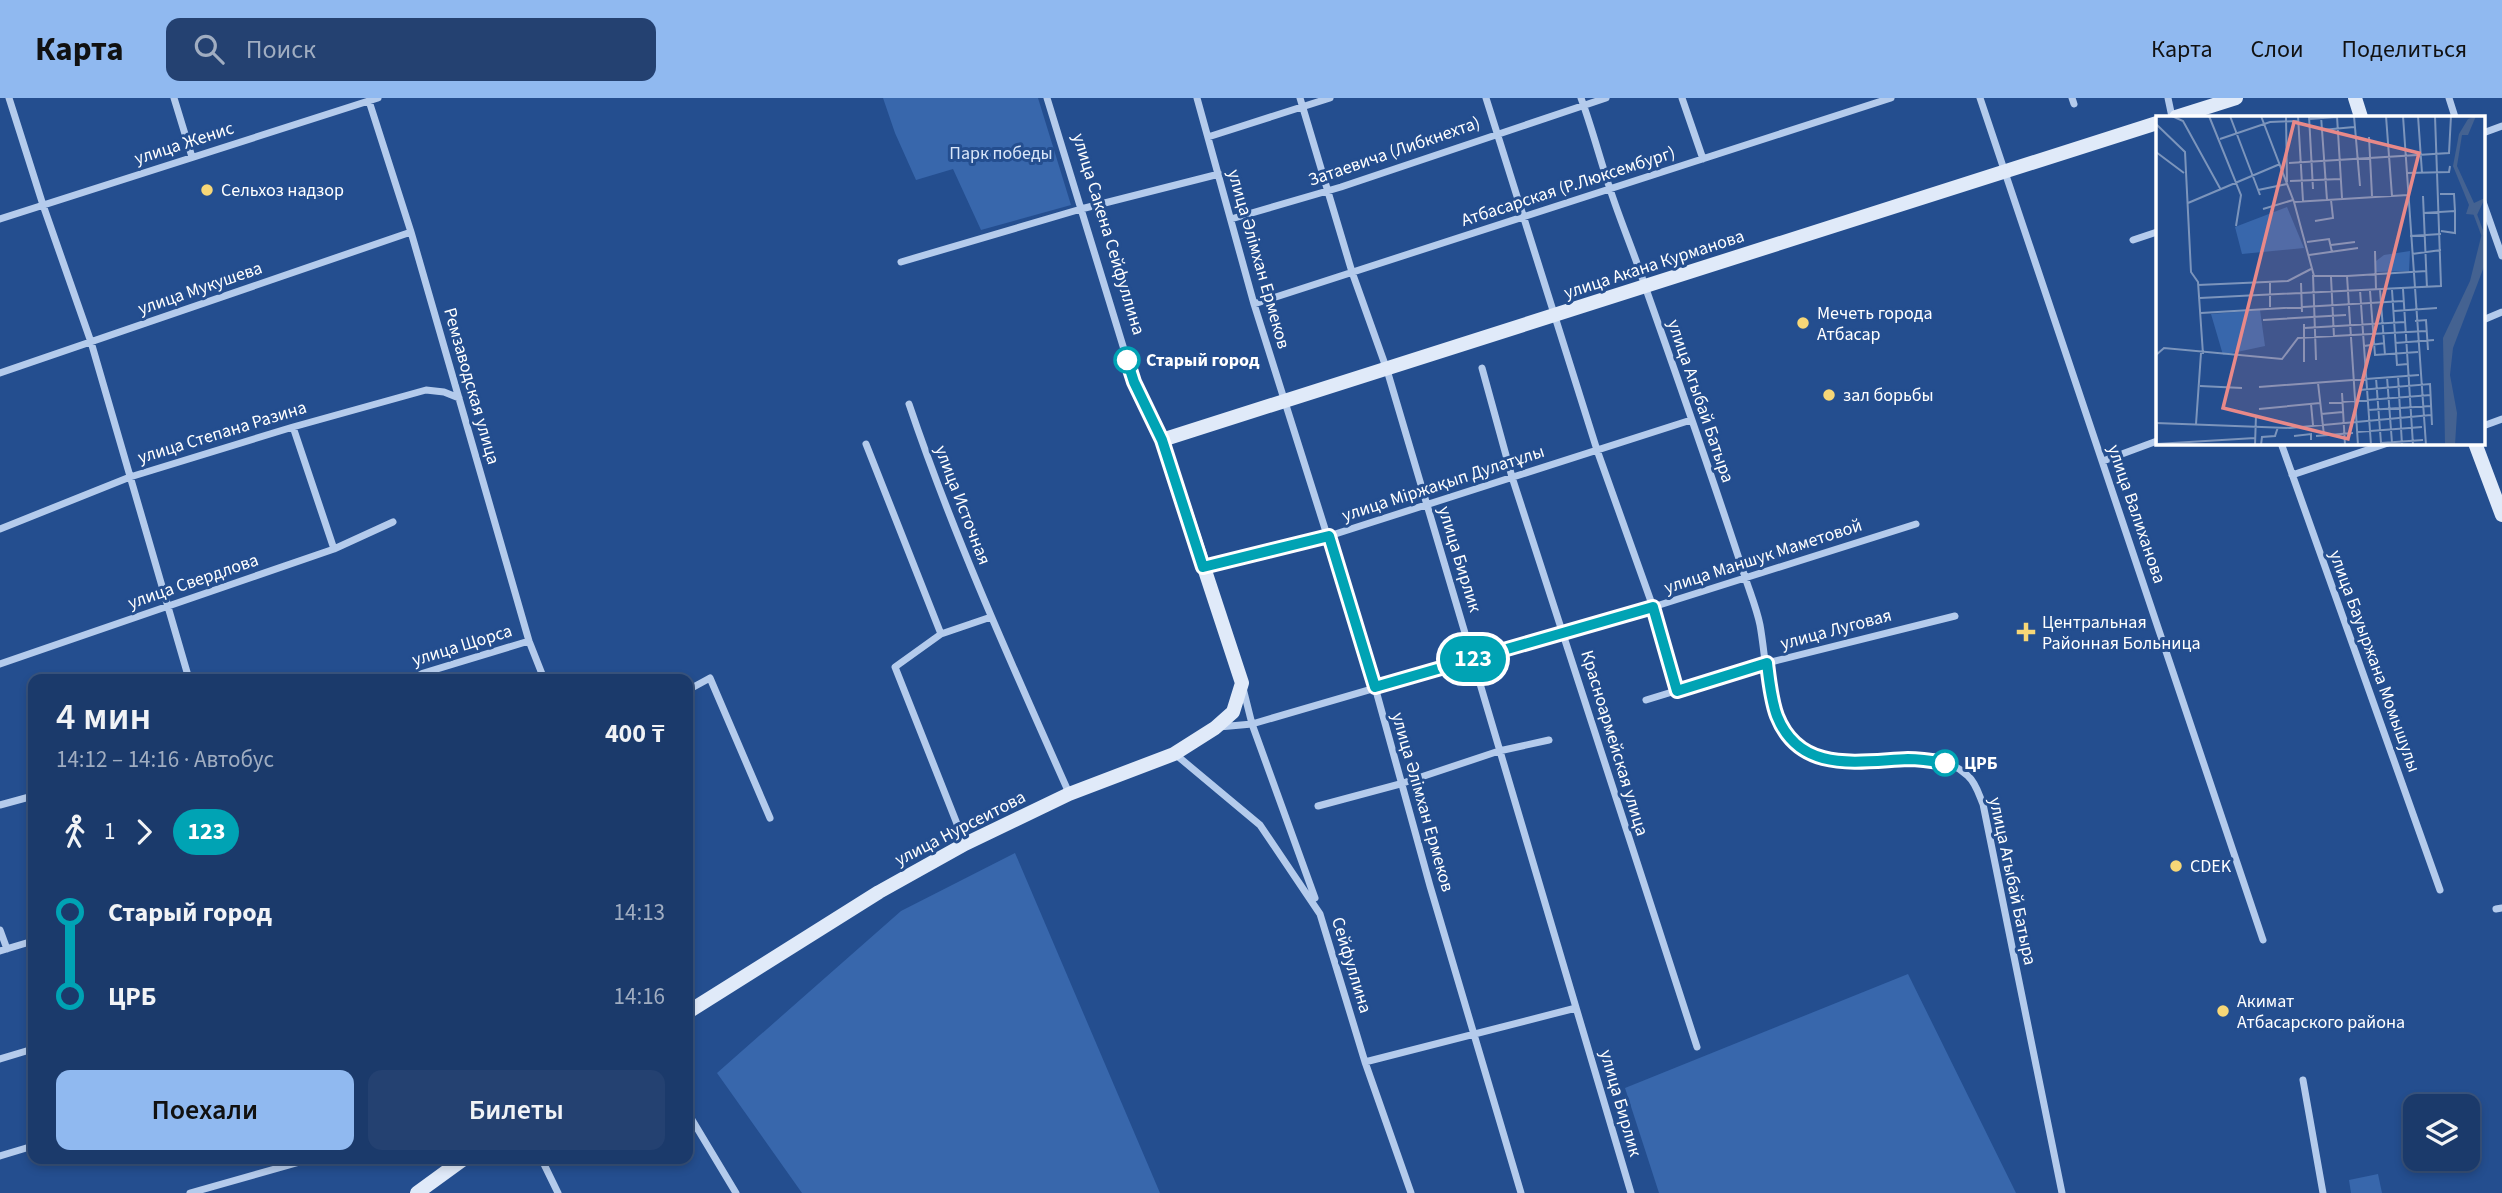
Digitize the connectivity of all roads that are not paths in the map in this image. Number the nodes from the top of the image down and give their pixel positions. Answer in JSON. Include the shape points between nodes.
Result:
{"nodes":[{"id":1,"x":9,"y":98,"type":"edge"},
{"id":2,"x":174,"y":98,"type":"edge"},
{"id":3,"x":378,"y":98,"type":"edge"},
{"id":4,"x":1047,"y":98,"type":"edge"},
{"id":5,"x":1197,"y":98,"type":"edge"},
{"id":6,"x":1300,"y":98,"type":"edge"},
{"id":7,"x":1331,"y":98,"type":"edge"},
{"id":8,"x":1486,"y":98,"type":"edge"},
{"id":9,"x":1606,"y":98,"type":"edge"},
{"id":10,"x":1682,"y":98,"type":"edge"},
{"id":11,"x":1891,"y":98,"type":"edge"},
{"id":12,"x":1980,"y":98,"type":"edge"},
{"id":13,"x":2168,"y":98,"type":"edge"},
{"id":14,"x":2236,"y":98,"type":"edge"},
{"id":15,"x":2355,"y":98,"type":"edge"},
{"id":16,"x":2449,"y":98,"type":"edge"},
{"id":17,"x":369,"y":101,"type":"junction"},
{"id":18,"x":1583,"y":102,"type":"edge"},
{"id":19,"x":1303,"y":108,"type":"junction"},
{"id":20,"x":2174,"y":116,"type":"edge"},
{"id":21,"x":2177,"y":116,"type":"edge"},
{"id":22,"x":2361,"y":116,"type":"edge"},
{"id":23,"x":2455,"y":116,"type":"edge"},
{"id":24,"x":2156,"y":123,"type":"edge"},
{"id":25,"x":2502,"y":126,"type":"edge"},
{"id":26,"x":2484,"y":132,"type":"edge"},
{"id":27,"x":1496,"y":134,"type":"junction"},
{"id":28,"x":1208,"y":136,"type":"junction"},
{"id":29,"x":191,"y":157,"type":"junction"},
{"id":30,"x":1703,"y":159,"type":"junction"},
{"id":31,"x":2007,"y":171,"type":"junction"},
{"id":32,"x":1219,"y":174,"type":"junction"},
{"id":33,"x":1610,"y":189,"type":"junction"},
{"id":34,"x":1328,"y":191,"type":"junction"},
{"id":35,"x":43,"y":205,"type":"junction"},
{"id":36,"x":2484,"y":205,"type":"edge"},
{"id":37,"x":1081,"y":209,"type":"junction"},
{"id":38,"x":1524,"y":217,"type":"junction"},
{"id":39,"x":0,"y":219,"type":"edge"},
{"id":40,"x":1231,"y":219,"type":"junction"},
{"id":41,"x":411,"y":232,"type":"junction"},
{"id":42,"x":2156,"y":232,"type":"edge"},
{"id":43,"x":2133,"y":240,"type":"dead end"},
{"id":44,"x":2502,"y":256,"type":"edge"},
{"id":45,"x":901,"y":262,"type":"dead end"},
{"id":46,"x":1352,"y":272,"type":"junction"},
{"id":47,"x":1646,"y":287,"type":"junction"},
{"id":48,"x":1254,"y":304,"type":"junction"},
{"id":49,"x":2502,"y":312,"type":"edge"},
{"id":50,"x":1556,"y":316,"type":"junction"},
{"id":51,"x":2484,"y":320,"type":"edge"},
{"id":52,"x":91,"y":342,"type":"junction"},
{"id":53,"x":1482,"y":368,"type":"dead end"},
{"id":54,"x":1387,"y":370,"type":"junction"},
{"id":55,"x":0,"y":373,"type":"edge"},
{"id":56,"x":459,"y":397,"type":"junction"},
{"id":57,"x":1285,"y":401,"type":"junction"},
{"id":58,"x":909,"y":404,"type":"dead end"},
{"id":59,"x":2502,"y":419,"type":"edge"},
{"id":60,"x":1691,"y":420,"type":"junction"},
{"id":61,"x":2484,"y":426,"type":"edge"},
{"id":62,"x":293,"y":427,"type":"junction"},
{"id":63,"x":1162,"y":440,"type":"junction"},
{"id":64,"x":2156,"y":441,"type":"edge"},
{"id":65,"x":866,"y":444,"type":"dead end"},
{"id":66,"x":2281,"y":444,"type":"edge"},
{"id":67,"x":2385,"y":444,"type":"edge"},
{"id":68,"x":2475,"y":444,"type":"edge"},
{"id":69,"x":1597,"y":450,"type":"junction"},
{"id":70,"x":2103,"y":461,"type":"junction"},
{"id":71,"x":2292,"y":475,"type":"junction"},
{"id":72,"x":130,"y":477,"type":"junction"},
{"id":73,"x":1512,"y":477,"type":"junction"},
{"id":74,"x":1427,"y":504,"type":"junction"},
{"id":75,"x":2502,"y":515,"type":"edge"},
{"id":76,"x":393,"y":522,"type":"dead end"},
{"id":77,"x":1916,"y":524,"type":"dead end"},
{"id":78,"x":0,"y":529,"type":"edge"},
{"id":79,"x":1329,"y":536,"type":"junction"},
{"id":80,"x":334,"y":549,"type":"junction"},
{"id":81,"x":1203,"y":567,"type":"junction"},
{"id":82,"x":1745,"y":577,"type":"junction"},
{"id":83,"x":167,"y":607,"type":"junction"},
{"id":84,"x":1653,"y":607,"type":"junction"},
{"id":85,"x":1955,"y":616,"type":"dead end"},
{"id":86,"x":991,"y":617,"type":"junction"},
{"id":87,"x":1564,"y":632,"type":"junction"},
{"id":88,"x":941,"y":634,"type":"junction"},
{"id":89,"x":529,"y":641,"type":"junction"},
{"id":90,"x":1475,"y":659,"type":"junction"},
{"id":91,"x":1767,"y":663,"type":"junction"},
{"id":92,"x":0,"y":664,"type":"edge"},
{"id":93,"x":187,"y":674,"type":"edge"},
{"id":94,"x":420,"y":674,"type":"edge"},
{"id":95,"x":542,"y":674,"type":"edge"},
{"id":96,"x":1242,"y":684,"type":"junction"},
{"id":97,"x":693,"y":687,"type":"edge"},
{"id":98,"x":1375,"y":687,"type":"junction"},
{"id":99,"x":1677,"y":691,"type":"junction"},
{"id":100,"x":1646,"y":700,"type":"dead end"},
{"id":101,"x":1252,"y":723,"type":"junction"},
{"id":102,"x":1215,"y":728,"type":"junction"},
{"id":103,"x":1549,"y":740,"type":"dead end"},
{"id":104,"x":1499,"y":751,"type":"junction"},
{"id":105,"x":1174,"y":754,"type":"junction"},
{"id":106,"x":1400,"y":784,"type":"junction"},
{"id":107,"x":1069,"y":794,"type":"junction"},
{"id":108,"x":28,"y":797,"type":"edge"},
{"id":109,"x":0,"y":805,"type":"edge"},
{"id":110,"x":1318,"y":806,"type":"dead end"},
{"id":111,"x":770,"y":818,"type":"dead end"},
{"id":112,"x":965,"y":844,"type":"junction"},
{"id":113,"x":2440,"y":890,"type":"dead end"},
{"id":114,"x":1320,"y":914,"type":"junction"},
{"id":115,"x":0,"y":930,"type":"edge"},
{"id":116,"x":2263,"y":940,"type":"dead end"},
{"id":117,"x":28,"y":943,"type":"edge"},
{"id":118,"x":4,"y":950,"type":"edge"},
{"id":119,"x":1576,"y":1008,"type":"junction"},
{"id":120,"x":693,"y":1009,"type":"edge"},
{"id":121,"x":1474,"y":1035,"type":"junction"},
{"id":122,"x":1698,"y":1047,"type":"dead end"},
{"id":123,"x":28,"y":1051,"type":"edge"},
{"id":124,"x":0,"y":1059,"type":"edge"},
{"id":125,"x":1365,"y":1062,"type":"junction"},
{"id":126,"x":2303,"y":1080,"type":"dead end"},
{"id":127,"x":693,"y":1121,"type":"edge"},
{"id":128,"x":28,"y":1148,"type":"edge"},
{"id":129,"x":0,"y":1156,"type":"edge"},
{"id":130,"x":293,"y":1164,"type":"edge"},
{"id":131,"x":457,"y":1164,"type":"edge"},
{"id":132,"x":544,"y":1164,"type":"edge"},
{"id":133,"x":190,"y":1193,"type":"edge"},
{"id":134,"x":417,"y":1193,"type":"edge"},
{"id":135,"x":558,"y":1193,"type":"edge"},
{"id":136,"x":736,"y":1193,"type":"edge"},
{"id":137,"x":1411,"y":1193,"type":"edge"},
{"id":138,"x":1521,"y":1193,"type":"edge"},
{"id":139,"x":1631,"y":1193,"type":"edge"},
{"id":140,"x":2062,"y":1193,"type":"edge"},
{"id":141,"x":2323,"y":1193,"type":"edge"}],
"edges":[{"from":1,"to":35,"type":"street"},
{"from":2,"to":29,"type":"street"},
{"from":3,"to":17,"type":"street","name":"улица Женис"},
{"from":4,"to":37,"type":"street","name":"улица Сакена Сейфуллина"},
{"from":5,"to":28,"type":"street","name":"улица Әлімхан Ермеков"},
{"from":6,"to":19,"type":"street","name":"улица Бирлик"},
{"from":7,"to":19,"type":"street"},
{"from":8,"to":27,"type":"street"},
{"from":9,"to":18,"type":"street","name":"Затаевича (Либкнехта)"},
{"from":10,"to":30,"type":"street"},
{"from":11,"to":30,"type":"street","name":"Атбасарская (Р.Люксембург)"},
{"from":12,"to":31,"type":"street","name":"улица Валиханова"},
{"from":13,"to":20,"type":"street"},
{"from":14,"to":21,"type":"main road"},
{"from":15,"to":22,"type":"main road"},
{"from":16,"to":23,"type":"street"},
{"from":17,"to":29,"type":"street","name":"улица Женис"},
{"from":17,"to":41,"type":"street","name":"Ремзаводская улица"},
{"from":18,"to":27,"type":"street","name":"Затаевича (Либкнехта)"},
{"from":18,"to":33,"type":"street","name":"улица Агыбай Батыра"},
{"from":19,"to":28,"type":"street"},
{"from":19,"to":34,"type":"street","name":"улица Бирлик"},
{"from":24,"to":31,"type":"main road","name":"улица Акана Курманова"},
{"from":25,"to":26,"type":"street"},
{"from":27,"to":34,"type":"street","name":"Затаевича (Либкнехта)"},
{"from":27,"to":38,"type":"street"},
{"from":28,"to":32,"type":"street","name":"улица Әлімхан Ермеков"},
{"from":29,"to":35,"type":"street","name":"улица Женис"},
{"from":30,"to":33,"type":"street","name":"Атбасарская (Р.Люксембург)"},
{"from":31,"to":47,"type":"main road","name":"улица Акана Курманова"},
{"from":31,"to":70,"type":"street","name":"улица Валиханова"},
{"from":32,"to":37,"type":"street"},
{"from":32,"to":40,"type":"street","name":"улица Әлімхан Ермеков"},
{"from":33,"to":38,"type":"street","name":"Атбасарская (Р.Люксембург)"},
{"from":33,"to":47,"type":"street","name":"улица Агыбай Батыра"},
{"from":34,"to":40,"type":"street","name":"Затаевича (Либкнехта)"},
{"from":34,"to":46,"type":"street","name":"улица Бирлик"},
{"from":35,"to":39,"type":"street","name":"улица Женис"},
{"from":35,"to":52,"type":"street"},
{"from":36,"to":44,"type":"street"},
{"from":37,"to":45,"type":"street"},
{"from":37,"to":63,"type":"street","name":"улица Сакена Сейфуллина","via":[[1134,382]]},
{"from":38,"to":46,"type":"street","name":"Атбасарская (Р.Люксембург)"},
{"from":38,"to":50,"type":"street"},
{"from":40,"to":48,"type":"street","name":"улица Әлімхан Ермеков"},
{"from":41,"to":52,"type":"street","name":"улица Мукушева"},
{"from":41,"to":56,"type":"street","name":"Ремзаводская улица"},
{"from":42,"to":43,"type":"street"},
{"from":46,"to":48,"type":"street","name":"Атбасарская (Р.Люксембург)"},
{"from":46,"to":54,"type":"street","name":"улица Бирлик"},
{"from":47,"to":50,"type":"main road","name":"улица Акана Курманова"},
{"from":47,"to":60,"type":"street","name":"улица Агыбай Батыра"},
{"from":48,"to":57,"type":"street","name":"улица Әлімхан Ермеков"},
{"from":49,"to":51,"type":"street"},
{"from":50,"to":54,"type":"main road","name":"улица Акана Курманова"},
{"from":50,"to":69,"type":"street"},
{"from":52,"to":55,"type":"street","name":"улица Мукушева"},
{"from":52,"to":72,"type":"street"},
{"from":53,"to":73,"type":"street","name":"Красноармейская улица"},
{"from":54,"to":57,"type":"main road","name":"улица Акана Курманова"},
{"from":54,"to":74,"type":"street","name":"улица Бирлик"},
{"from":56,"to":62,"type":"street","name":"улица Степана Разина","via":[[426,390]]},
{"from":56,"to":89,"type":"street","name":"Ремзаводская улица"},
{"from":57,"to":63,"type":"main road","name":"улица Акана Курманова"},
{"from":57,"to":79,"type":"street","name":"улица Әлімхан Ермеков"},
{"from":58,"to":86,"type":"street","name":"улица Источная"},
{"from":59,"to":61,"type":"street"},
{"from":60,"to":69,"type":"street","name":"улица Міржақып Дулатұлы"},
{"from":60,"to":82,"type":"street","name":"улица Агыбай Батыра"},
{"from":62,"to":72,"type":"street","name":"улица Степана Разина"},
{"from":62,"to":80,"type":"street"},
{"from":63,"to":81,"type":"main road","name":"улица Сакена Сейфуллина"},
{"from":64,"to":70,"type":"street"},
{"from":65,"to":88,"type":"street"},
{"from":66,"to":71,"type":"street","name":"улица Бауыржана Момышулы"},
{"from":67,"to":71,"type":"street"},
{"from":68,"to":75,"type":"main road"},
{"from":69,"to":73,"type":"street","name":"улица Міржақып Дулатұлы"},
{"from":69,"to":84,"type":"street"},
{"from":70,"to":116,"type":"street","name":"улица Валиханова"},
{"from":71,"to":113,"type":"street","name":"улица Бауыржана Момышулы"},
{"from":72,"to":78,"type":"street","name":"улица Степана Разина"},
{"from":72,"to":83,"type":"street"},
{"from":73,"to":74,"type":"street","name":"улица Міржақып Дулатұлы"},
{"from":73,"to":87,"type":"street","name":"Красноармейская улица"},
{"from":74,"to":79,"type":"street","name":"улица Міржақып Дулатұлы"},
{"from":74,"to":90,"type":"street","name":"улица Бирлик"},
{"from":76,"to":80,"type":"street","name":"улица Свердлова"},
{"from":77,"to":82,"type":"street","name":"улица Маншук Маметовой"},
{"from":79,"to":81,"type":"street","name":"улица Міржақып Дулатұлы"},
{"from":79,"to":98,"type":"street","name":"улица Әлімхан Ермеков"},
{"from":80,"to":83,"type":"street","name":"улица Свердлова"},
{"from":81,"to":96,"type":"main road","name":"улица Сакена Сейфуллина"},
{"from":82,"to":84,"type":"street","name":"улица Маншук Маметовой"},
{"from":82,"to":91,"type":"street","name":"улица Агыбай Батыра"},
{"from":83,"to":92,"type":"street","name":"улица Свердлова"},
{"from":83,"to":93,"type":"street"},
{"from":84,"to":87,"type":"street","name":"улица Маншук Маметовой"},
{"from":84,"to":99,"type":"street"},
{"from":85,"to":91,"type":"street","name":"улица Луговая"},
{"from":86,"to":88,"type":"street"},
{"from":86,"to":107,"type":"street","name":"улица Источная"},
{"from":87,"to":90,"type":"street","name":"улица Маншук Маметовой"},
{"from":87,"to":122,"type":"street","name":"Красноармейская улица"},
{"from":88,"to":112,"type":"street","via":[[895,667]]},
{"from":89,"to":94,"type":"street","name":"улица Щорса"},
{"from":89,"to":95,"type":"street","name":"Ремзаводская улица"},
{"from":90,"to":98,"type":"street","name":"улица Маншук Маметовой"},
{"from":90,"to":104,"type":"street","name":"улица Бирлик"},
{"from":91,"to":99,"type":"street","name":"улица Луговая"},
{"from":91,"to":140,"type":"street","name":"улица Агыбай Батыра","via":[[1776,714],[1800,748],[1830,761],[1945,763],[1969,777],[1977,789]]},
{"from":96,"to":101,"type":"street","name":"улица Сакена Сейфуллина"},
{"from":96,"to":102,"type":"main road","name":"улица Нурсеитова","via":[[1233,712]]},
{"from":97,"to":111,"type":"street","via":[[710,678]]},
{"from":98,"to":101,"type":"street","name":"улица Маншук Маметовой"},
{"from":98,"to":106,"type":"street","name":"улица Әлімхан Ермеков"},
{"from":99,"to":100,"type":"street","name":"улица Луговая"},
{"from":101,"to":102,"type":"street","name":"улица Маншук Маметовой"},
{"from":101,"to":114,"type":"street","name":"улица Сакена Сейфуллина"},
{"from":102,"to":105,"type":"main road","name":"улица Нурсеитова"},
{"from":103,"to":104,"type":"street"},
{"from":104,"to":106,"type":"street"},
{"from":104,"to":119,"type":"street","name":"улица Бирлик"},
{"from":105,"to":107,"type":"main road","name":"улица Нурсеитова"},
{"from":105,"to":114,"type":"street","name":"Сейфуллина","via":[[1260,825]]},
{"from":106,"to":110,"type":"street"},
{"from":106,"to":121,"type":"street","name":"улица Әлімхан Ермеков"},
{"from":107,"to":112,"type":"main road","name":"улица Нурсеитова"},
{"from":108,"to":109,"type":"street"},
{"from":112,"to":120,"type":"main road","name":"улица Нурсеитова","via":[[879,892]]},
{"from":114,"to":125,"type":"street","name":"Сейфуллина"},
{"from":115,"to":118,"type":"street"},
{"from":117,"to":118,"type":"street"},
{"from":119,"to":121,"type":"street"},
{"from":119,"to":139,"type":"street","name":"улица Бирлик"},
{"from":121,"to":125,"type":"street"},
{"from":121,"to":138,"type":"street","name":"улица Әлімхан Ермеков"},
{"from":123,"to":124,"type":"street"},
{"from":125,"to":137,"type":"street","name":"Сейфуллина"},
{"from":126,"to":141,"type":"street"},
{"from":127,"to":136,"type":"street"},
{"from":128,"to":129,"type":"street"},
{"from":130,"to":133,"type":"street"},
{"from":131,"to":134,"type":"main road"},
{"from":132,"to":135,"type":"street"}]}
